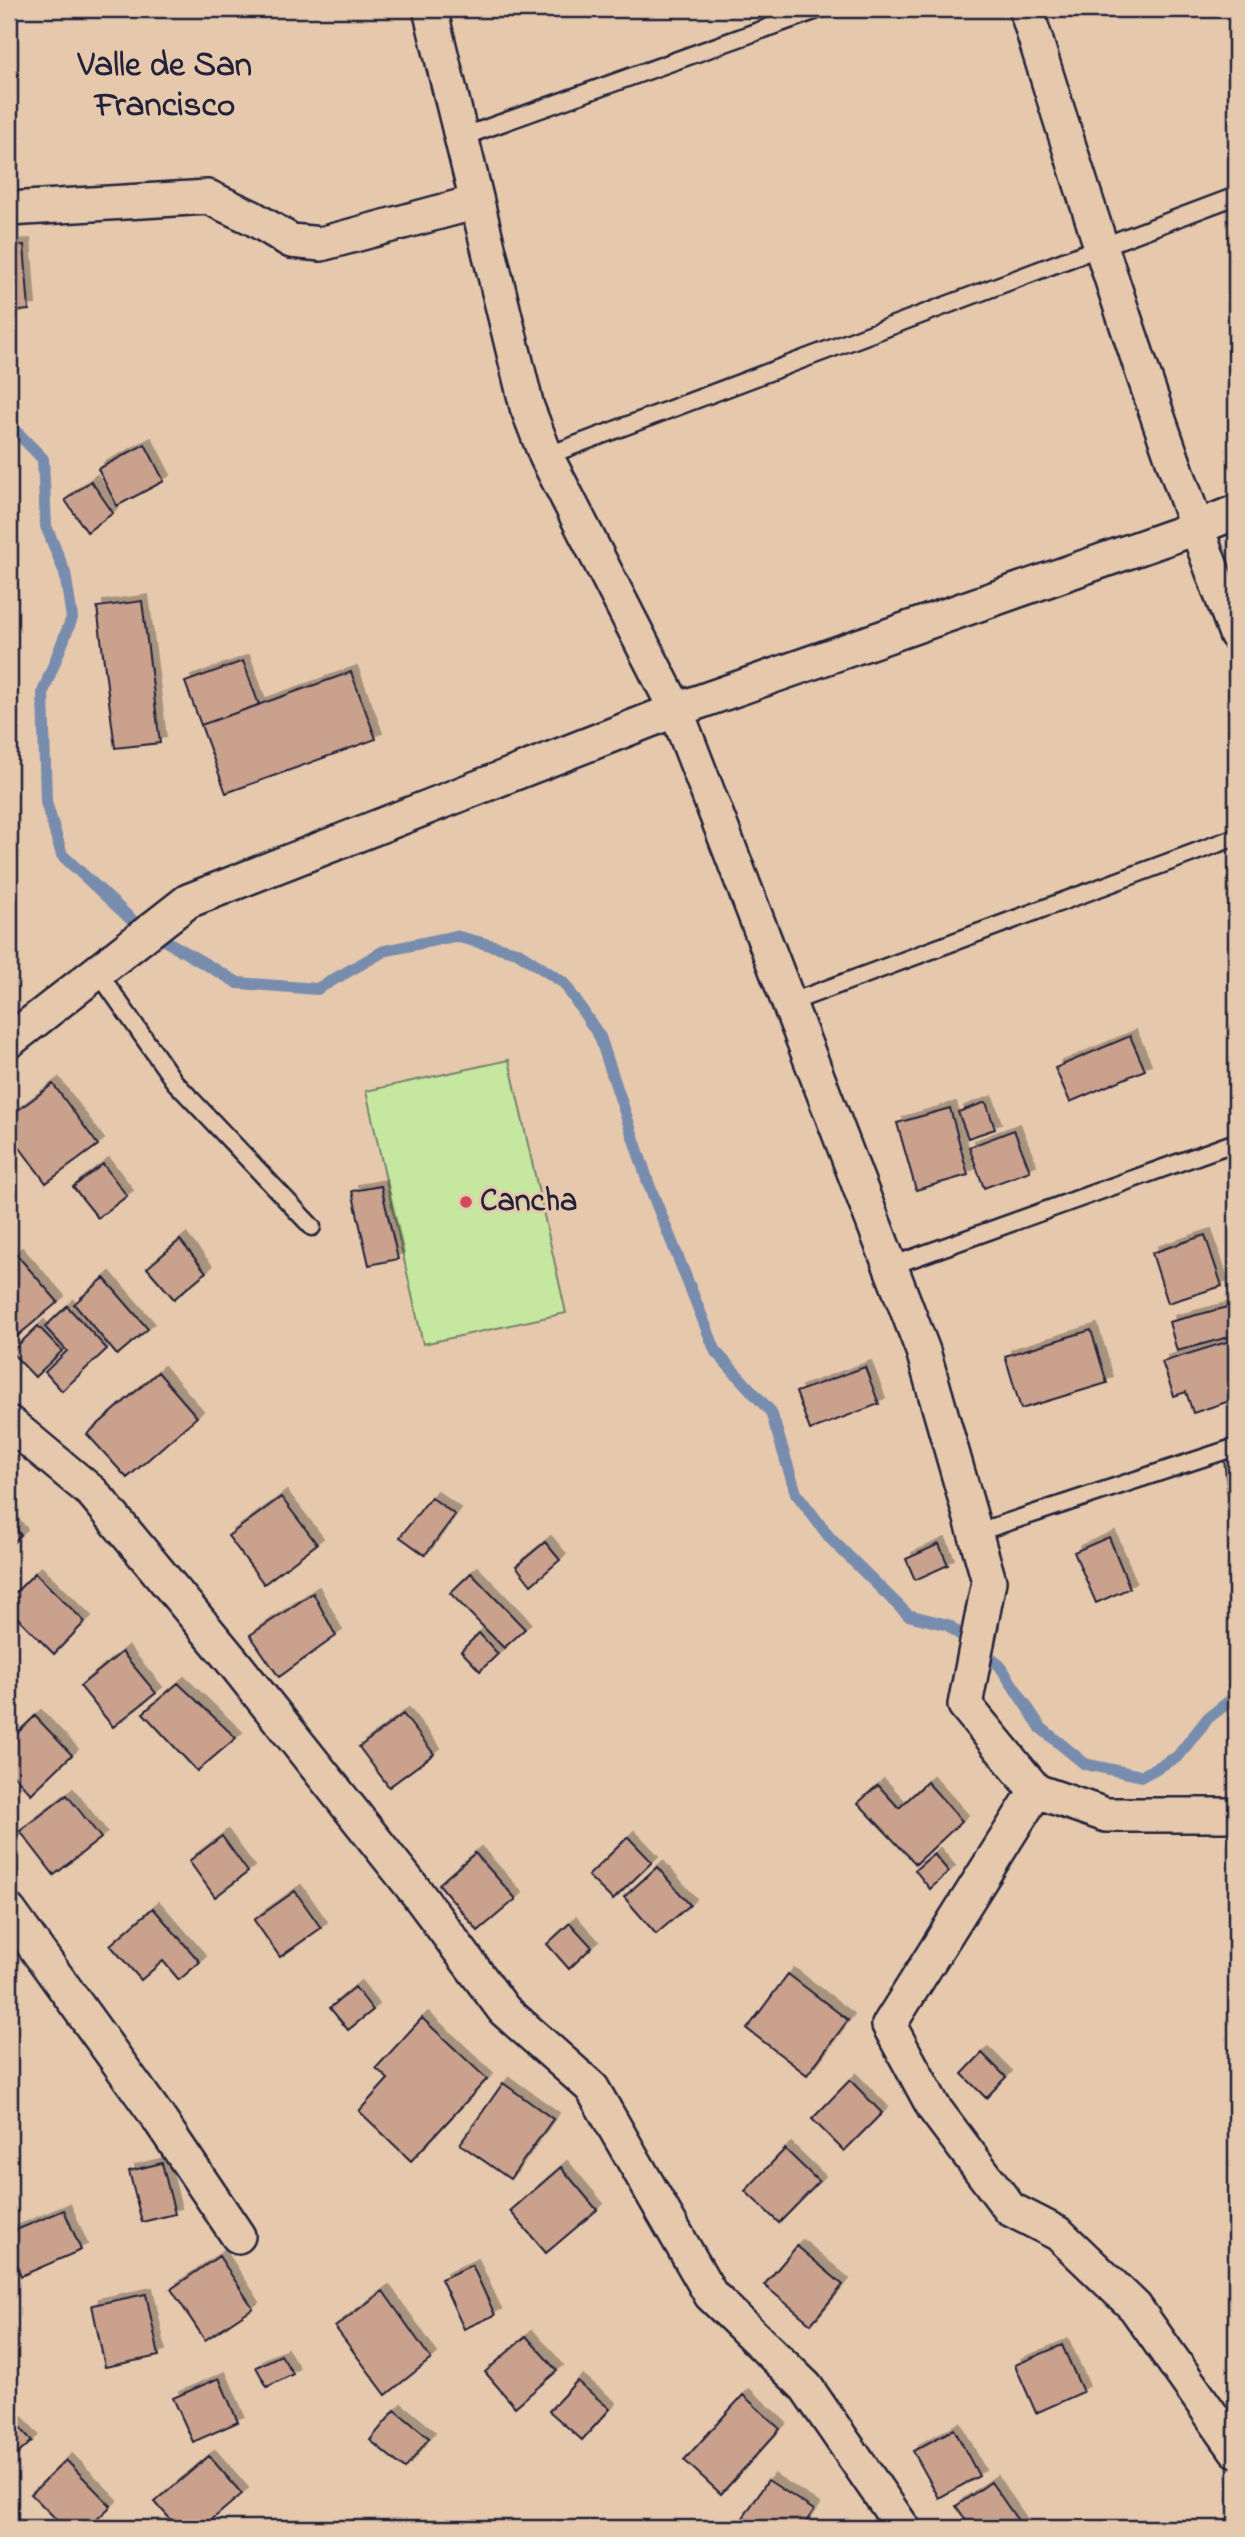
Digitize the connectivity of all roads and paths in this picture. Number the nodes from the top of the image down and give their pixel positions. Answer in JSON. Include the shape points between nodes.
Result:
{"nodes":[{"id":1,"x":430,"y":9,"type":"edge"},
{"id":2,"x":820,"y":9,"type":"edge"},
{"id":3,"x":1026,"y":9,"type":"edge"},
{"id":4,"x":462,"y":137,"type":"junction"},
{"id":5,"x":1236,"y":197,"type":"edge"},
{"id":6,"x":477,"y":202,"type":"junction"},
{"id":7,"x":9,"y":209,"type":"edge"},
{"id":8,"x":1101,"y":248,"type":"junction"},
{"id":9,"x":546,"y":456,"type":"junction"},
{"id":10,"x":1236,"y":512,"type":"edge"},
{"id":11,"x":1196,"y":528,"type":"junction"},
{"id":12,"x":1236,"y":634,"type":"edge"},
{"id":13,"x":676,"y":710,"type":"junction"},
{"id":14,"x":1236,"y":837,"type":"edge"},
{"id":15,"x":110,"y":963,"type":"junction"},
{"id":16,"x":789,"y":1003,"type":"junction"},
{"id":17,"x":9,"y":1041,"type":"edge"},
{"id":18,"x":1236,"y":1142,"type":"edge"},
{"id":19,"x":312,"y":1227,"type":"dead end"},
{"id":20,"x":891,"y":1266,"type":"junction"},
{"id":21,"x":9,"y":1423,"type":"edge"},
{"id":22,"x":1236,"y":1447,"type":"edge"},
{"id":23,"x":975,"y":1533,"type":"junction"},
{"id":24,"x":1036,"y":1791,"type":"junction"},
{"id":25,"x":1236,"y":1815,"type":"edge"},
{"id":26,"x":9,"y":1911,"type":"edge"},
{"id":27,"x":238,"y":2236,"type":"dead end"},
{"id":28,"x":1236,"y":2450,"type":"edge"},
{"id":29,"x":903,"y":2528,"type":"edge"}],
"edges":[{"from":1,"to":4,"type":"street"},
{"from":2,"to":4,"type":"lane"},
{"from":3,"to":8,"type":"street"},
{"from":4,"to":6,"type":"street"},
{"from":5,"to":8,"type":"lane"},
{"from":6,"to":7,"type":"street","via":[[321,244],[292,241],[208,197]]},
{"from":6,"to":9,"type":"street","via":[[527,407]]},
{"from":8,"to":9,"type":"lane"},
{"from":8,"to":11,"type":"street"},
{"from":9,"to":13,"type":"street"},
{"from":10,"to":11,"type":"street"},
{"from":11,"to":12,"type":"street"},
{"from":11,"to":13,"type":"street"},
{"from":13,"to":15,"type":"street","via":[[188,901]]},
{"from":13,"to":16,"type":"street"},
{"from":14,"to":16,"type":"lane"},
{"from":15,"to":17,"type":"street"},
{"from":15,"to":19,"type":"lane","via":[[174,1081]]},
{"from":16,"to":20,"type":"street"},
{"from":18,"to":20,"type":"lane"},
{"from":20,"to":23,"type":"street","via":[[923,1351]]},
{"from":21,"to":29,"type":"street","via":[[93,1493],[259,1694],[504,2010],[592,2088],[711,2295],[806,2386]]},
{"from":22,"to":23,"type":"lane"},
{"from":23,"to":24,"type":"street","via":[[989,1581],[965,1705]]},
{"from":24,"to":25,"type":"street","via":[[1106,1815]]},
{"from":24,"to":28,"type":"street","via":[[888,2025],[934,2108],[1010,2209],[1059,2234],[1135,2308]]},
{"from":26,"to":27,"type":"street"}]}
